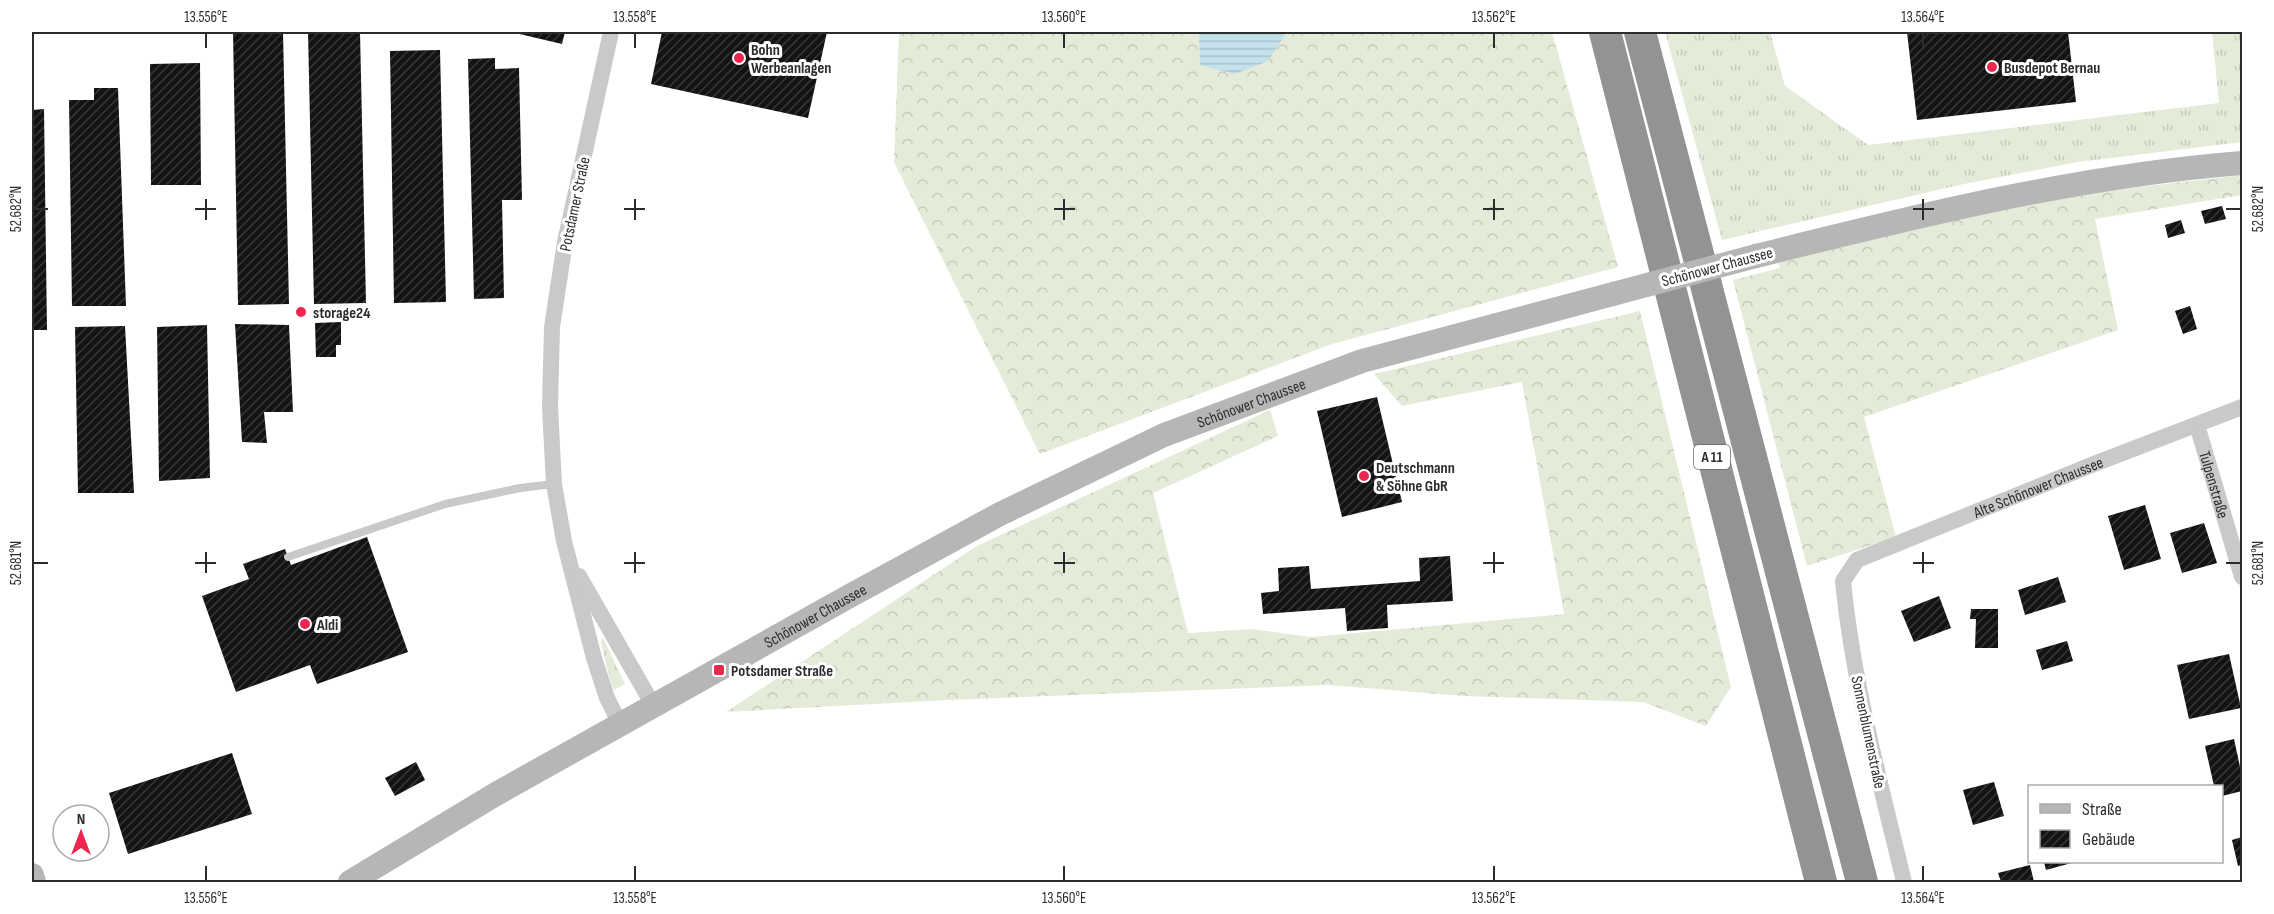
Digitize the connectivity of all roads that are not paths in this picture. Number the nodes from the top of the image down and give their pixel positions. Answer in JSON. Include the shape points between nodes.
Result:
{"nodes":[{"id":1,"x":611,"y":32,"type":"edge"},
{"id":2,"x":1605,"y":32,"type":"edge"},
{"id":3,"x":1640,"y":32,"type":"edge"},
{"id":4,"x":2242,"y":163,"type":"edge"},
{"id":5,"x":2242,"y":407,"type":"edge"},
{"id":6,"x":2197,"y":425,"type":"junction"},
{"id":7,"x":554,"y":484,"type":"junction"},
{"id":8,"x":288,"y":557,"type":"dead end"},
{"id":9,"x":569,"y":557,"type":"junction"},
{"id":10,"x":2242,"y":577,"type":"edge"},
{"id":11,"x":1843,"y":580,"type":"joint"},
{"id":12,"x":653,"y":705,"type":"junction"},
{"id":13,"x":620,"y":724,"type":"junction"},
{"id":14,"x":32,"y":875,"type":"edge"},
{"id":15,"x":365,"y":879,"type":"edge"},
{"id":16,"x":34,"y":882,"type":"edge"},
{"id":17,"x":1821,"y":882,"type":"edge"},
{"id":18,"x":1862,"y":882,"type":"edge"},
{"id":19,"x":1904,"y":882,"type":"edge"}],
"edges":[{"from":1,"to":7,"type":"street","name":"Potsdamer Straße","via":[[565,242],[552,327],[550,407]]},
{"from":2,"to":17,"type":"highway","number":"A 11"},
{"from":3,"to":18,"type":"highway","number":"A 11"},
{"from":4,"to":12,"type":"main road","name":"Schönower Chaussee","bridge":true,"via":[[2144,174],[1898,220],[1362,361],[1164,435],[1000,514]]},
{"from":5,"to":6,"type":"street","name":"Alte Schönower Chaussee"},
{"from":6,"to":10,"type":"street","name":"Tulpenstraße"},
{"from":6,"to":11,"type":"street","name":"Alte Schönower Chaussee","via":[[1857,560]]},
{"from":7,"to":8,"type":"lane","via":[[445,504]]},
{"from":7,"to":9,"type":"street","name":"Potsdamer Straße"},
{"from":9,"to":12,"type":"street","name":"Potsdamer Straße"},
{"from":9,"to":13,"type":"street","name":"Potsdamer Straße","via":[[594,658]]},
{"from":11,"to":19,"type":"street","name":"Sonnenblumenstraße","via":[[1861,701]]},
{"from":12,"to":13,"type":"main road","name":"Schönower Chaussee"},
{"from":13,"to":15,"type":"main road","name":"Schönower Chaussee","via":[[496,794]]},
{"from":14,"to":16,"type":"main road"}]}
